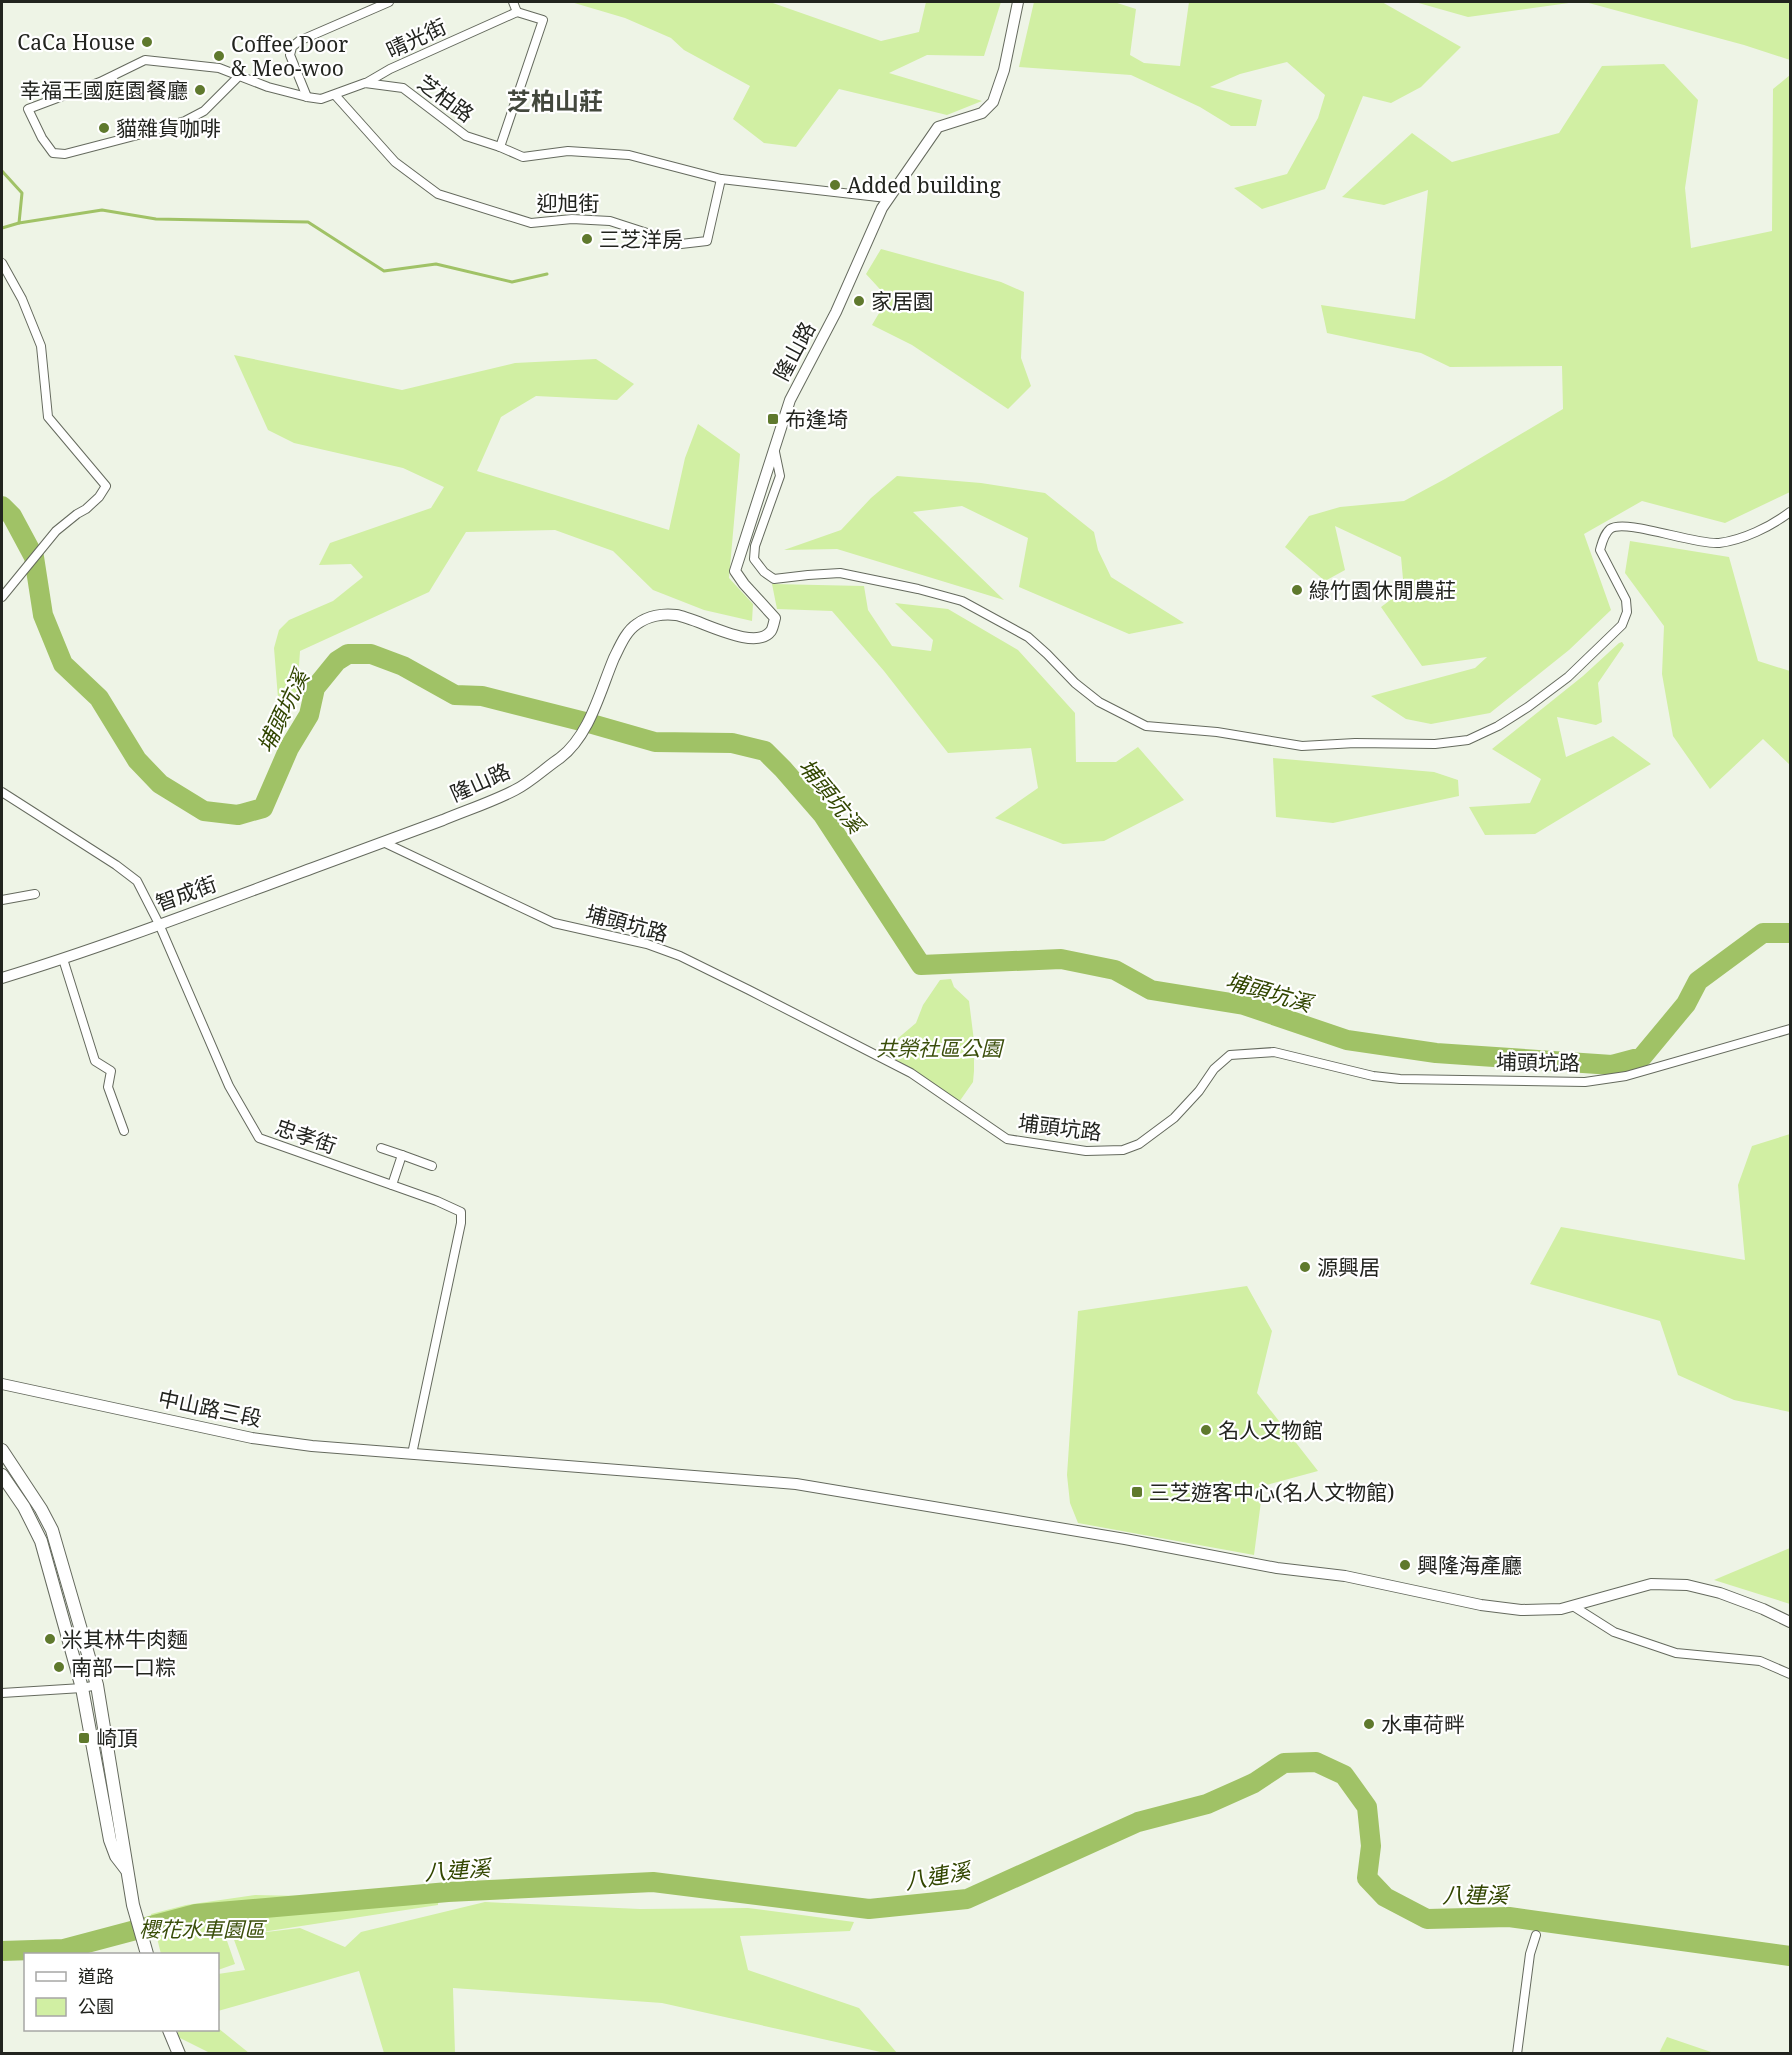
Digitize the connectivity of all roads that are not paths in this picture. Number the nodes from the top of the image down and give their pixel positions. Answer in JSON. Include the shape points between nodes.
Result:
{"nodes":[{"id":1,"x":389,"y":2,"type":"edge"},
{"id":2,"x":513,"y":2,"type":"edge"},
{"id":3,"x":1018,"y":2,"type":"edge"},
{"id":4,"x":516,"y":12,"type":"junction"},
{"id":5,"x":239,"y":76,"type":"junction"},
{"id":6,"x":365,"y":83,"type":"junction"},
{"id":7,"x":335,"y":95,"type":"junction"},
{"id":8,"x":307,"y":97,"type":"junction"},
{"id":9,"x":500,"y":147,"type":"junction"},
{"id":10,"x":722,"y":179,"type":"junction"},
{"id":11,"x":887,"y":198,"type":"junction"},
{"id":12,"x":2,"y":263,"type":"edge"},
{"id":13,"x":775,"y":452,"type":"junction"},
{"id":14,"x":1791,"y":512,"type":"edge"},
{"id":15,"x":2,"y":597,"type":"edge"},
{"id":16,"x":2,"y":792,"type":"edge"},
{"id":17,"x":383,"y":842,"type":"junction"},
{"id":18,"x":35,"y":894,"type":"dead end"},
{"id":19,"x":2,"y":900,"type":"edge"},
{"id":20,"x":159,"y":924,"type":"junction"},
{"id":21,"x":63,"y":959,"type":"junction"},
{"id":22,"x":2,"y":978,"type":"edge"},
{"id":23,"x":1791,"y":1029,"type":"edge"},
{"id":24,"x":124,"y":1131,"type":"dead end"},
{"id":25,"x":381,"y":1148,"type":"dead end"},
{"id":26,"x":402,"y":1155,"type":"junction"},
{"id":27,"x":432,"y":1166,"type":"dead end"},
{"id":28,"x":392,"y":1185,"type":"junction"},
{"id":29,"x":2,"y":1384,"type":"edge"},
{"id":30,"x":2,"y":1450,"type":"edge"},
{"id":31,"x":412,"y":1454,"type":"junction"},
{"id":32,"x":2,"y":1475,"type":"edge"},
{"id":33,"x":1573,"y":1606,"type":"junction"},
{"id":34,"x":1791,"y":1622,"type":"edge"},
{"id":35,"x":1791,"y":1674,"type":"edge"},
{"id":36,"x":97,"y":1685,"type":"junction"},
{"id":37,"x":82,"y":1688,"type":"junction"},
{"id":38,"x":2,"y":1693,"type":"edge"},
{"id":39,"x":126,"y":1869,"type":"junction"},
{"id":40,"x":1536,"y":1935,"type":"dead end"},
{"id":41,"x":147,"y":1953,"type":"edge"},
{"id":42,"x":169,"y":2031,"type":"edge"},
{"id":43,"x":179,"y":2054,"type":"edge"},
{"id":44,"x":1517,"y":2054,"type":"edge"}],
"edges":[{"from":1,"to":8,"type":"street","via":[[292,47],[290,55]]},
{"from":2,"to":4,"type":"street"},
{"from":3,"to":11,"type":"street","name":"隆山路","via":[[993,102],[982,113],[938,127]]},
{"from":4,"to":6,"type":"street","name":"晴光街"},
{"from":4,"to":9,"type":"street","via":[[543,20]]},
{"from":5,"to":5,"type":"street","name":"芝柏路","via":[[219,68],[145,60],[28,109],[53,153],[65,154],[185,121],[204,111]]},
{"from":5,"to":8,"type":"street","name":"芝柏路"},
{"from":6,"to":7,"type":"street","name":"芝柏路"},
{"from":6,"to":9,"type":"street","name":"芝柏路","via":[[403,88],[466,136]]},
{"from":7,"to":8,"type":"street","name":"芝柏路"},
{"from":7,"to":10,"type":"street","name":"迎旭街","via":[[395,162],[438,194],[531,223],[610,221],[681,244],[706,241]]},
{"from":9,"to":10,"type":"street","name":"芝柏路","via":[[523,157],[568,151],[629,155]]},
{"from":10,"to":11,"type":"street","name":"芝柏路"},
{"from":11,"to":13,"type":"street","name":"隆山路","via":[[836,312],[790,400]]},
{"from":12,"to":15,"type":"street","via":[[41,346],[48,417],[106,486],[86,509],[56,531]]},
{"from":13,"to":14,"type":"street","via":[[780,476],[758,536],[754,559],[774,579],[840,573],[962,602],[1028,638],[1099,702],[1146,726],[1217,732],[1302,746],[1355,742],[1435,744],[1468,740],[1498,726],[1568,676],[1622,625],[1626,600],[1600,550],[1608,530],[1629,527],[1718,543],[1772,525]]},
{"from":13,"to":17,"type":"street","name":"隆山路","via":[[735,571],[775,618],[772,630],[762,638],[751,639],[675,614],[650,617],[635,625],[610,668],[594,710],[563,755],[516,789]]},
{"from":16,"to":20,"type":"street","name":"忠孝街","via":[[137,881]]},
{"from":17,"to":20,"type":"street","name":"智成街"},
{"from":17,"to":23,"type":"street","name":"埔頭坑路","via":[[554,923],[647,944],[680,956],[911,1073],[1007,1139],[1045,1146],[1086,1151],[1123,1150],[1139,1144],[1174,1118],[1230,1055],[1274,1052],[1400,1079],[1585,1082],[1626,1076]]},
{"from":18,"to":19,"type":"street"},
{"from":20,"to":21,"type":"street","name":"智成街"},
{"from":20,"to":28,"type":"street","name":"忠孝街","via":[[229,1086],[259,1138]]},
{"from":21,"to":22,"type":"street","name":"智成街"},
{"from":21,"to":24,"type":"street","via":[[95,1061],[111,1071],[108,1086]]},
{"from":25,"to":26,"type":"street"},
{"from":26,"to":27,"type":"street"},
{"from":26,"to":28,"type":"street"},
{"from":28,"to":31,"type":"street","name":"忠孝街","via":[[461,1212]]},
{"from":29,"to":31,"type":"street","name":"中山路三段","via":[[252,1438]]},
{"from":30,"to":36,"type":"main road","via":[[52,1530]]},
{"from":31,"to":33,"type":"street","name":"中山路三段","via":[[796,1484],[1277,1568],[1345,1576],[1481,1605],[1521,1610]]},
{"from":32,"to":37,"type":"main road","via":[[41,1541]]},
{"from":33,"to":34,"type":"street","name":"中山路三段","via":[[1651,1584],[1687,1585],[1720,1593]]},
{"from":33,"to":35,"type":"street","via":[[1614,1632],[1676,1653],[1760,1661]]},
{"from":36,"to":37,"type":"street"},
{"from":36,"to":39,"type":"main road"},
{"from":37,"to":38,"type":"street"},
{"from":37,"to":39,"type":"main road","via":[[110,1840]]},
{"from":39,"to":41,"type":"main road"},
{"from":40,"to":44,"type":"street"},
{"from":42,"to":43,"type":"main road"}]}
